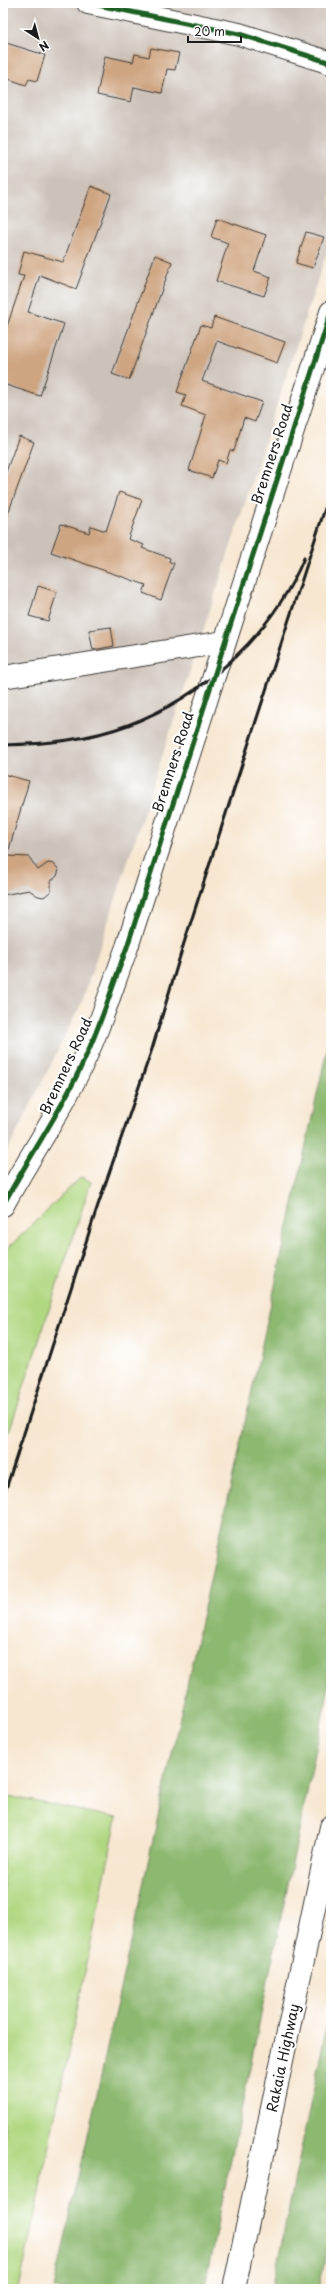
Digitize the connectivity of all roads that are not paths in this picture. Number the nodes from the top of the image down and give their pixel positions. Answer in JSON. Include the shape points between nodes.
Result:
{"nodes":[{"id":1,"x":88,"y":3,"type":"edge"},
{"id":2,"x":331,"y":63,"type":"edge"},
{"id":3,"x":331,"y":312,"type":"edge"},
{"id":4,"x":224,"y":642,"type":"junction"},
{"id":5,"x":3,"y":677,"type":"edge"},
{"id":6,"x":5,"y":1196,"type":"edge"},
{"id":7,"x":331,"y":1827,"type":"edge"},
{"id":8,"x":234,"y":2289,"type":"edge"}],
"edges":[{"from":1,"to":2,"type":"main road","via":[[239,34]]},
{"from":3,"to":4,"type":"main road","name":"Bremners Road"},
{"from":4,"to":5,"type":"main road"},
{"from":4,"to":6,"type":"main road","name":"Bremners Road","via":[[127,947],[101,1020],[68,1092]]},
{"from":7,"to":8,"type":"main road","name":"Rakaia Highway"}]}
